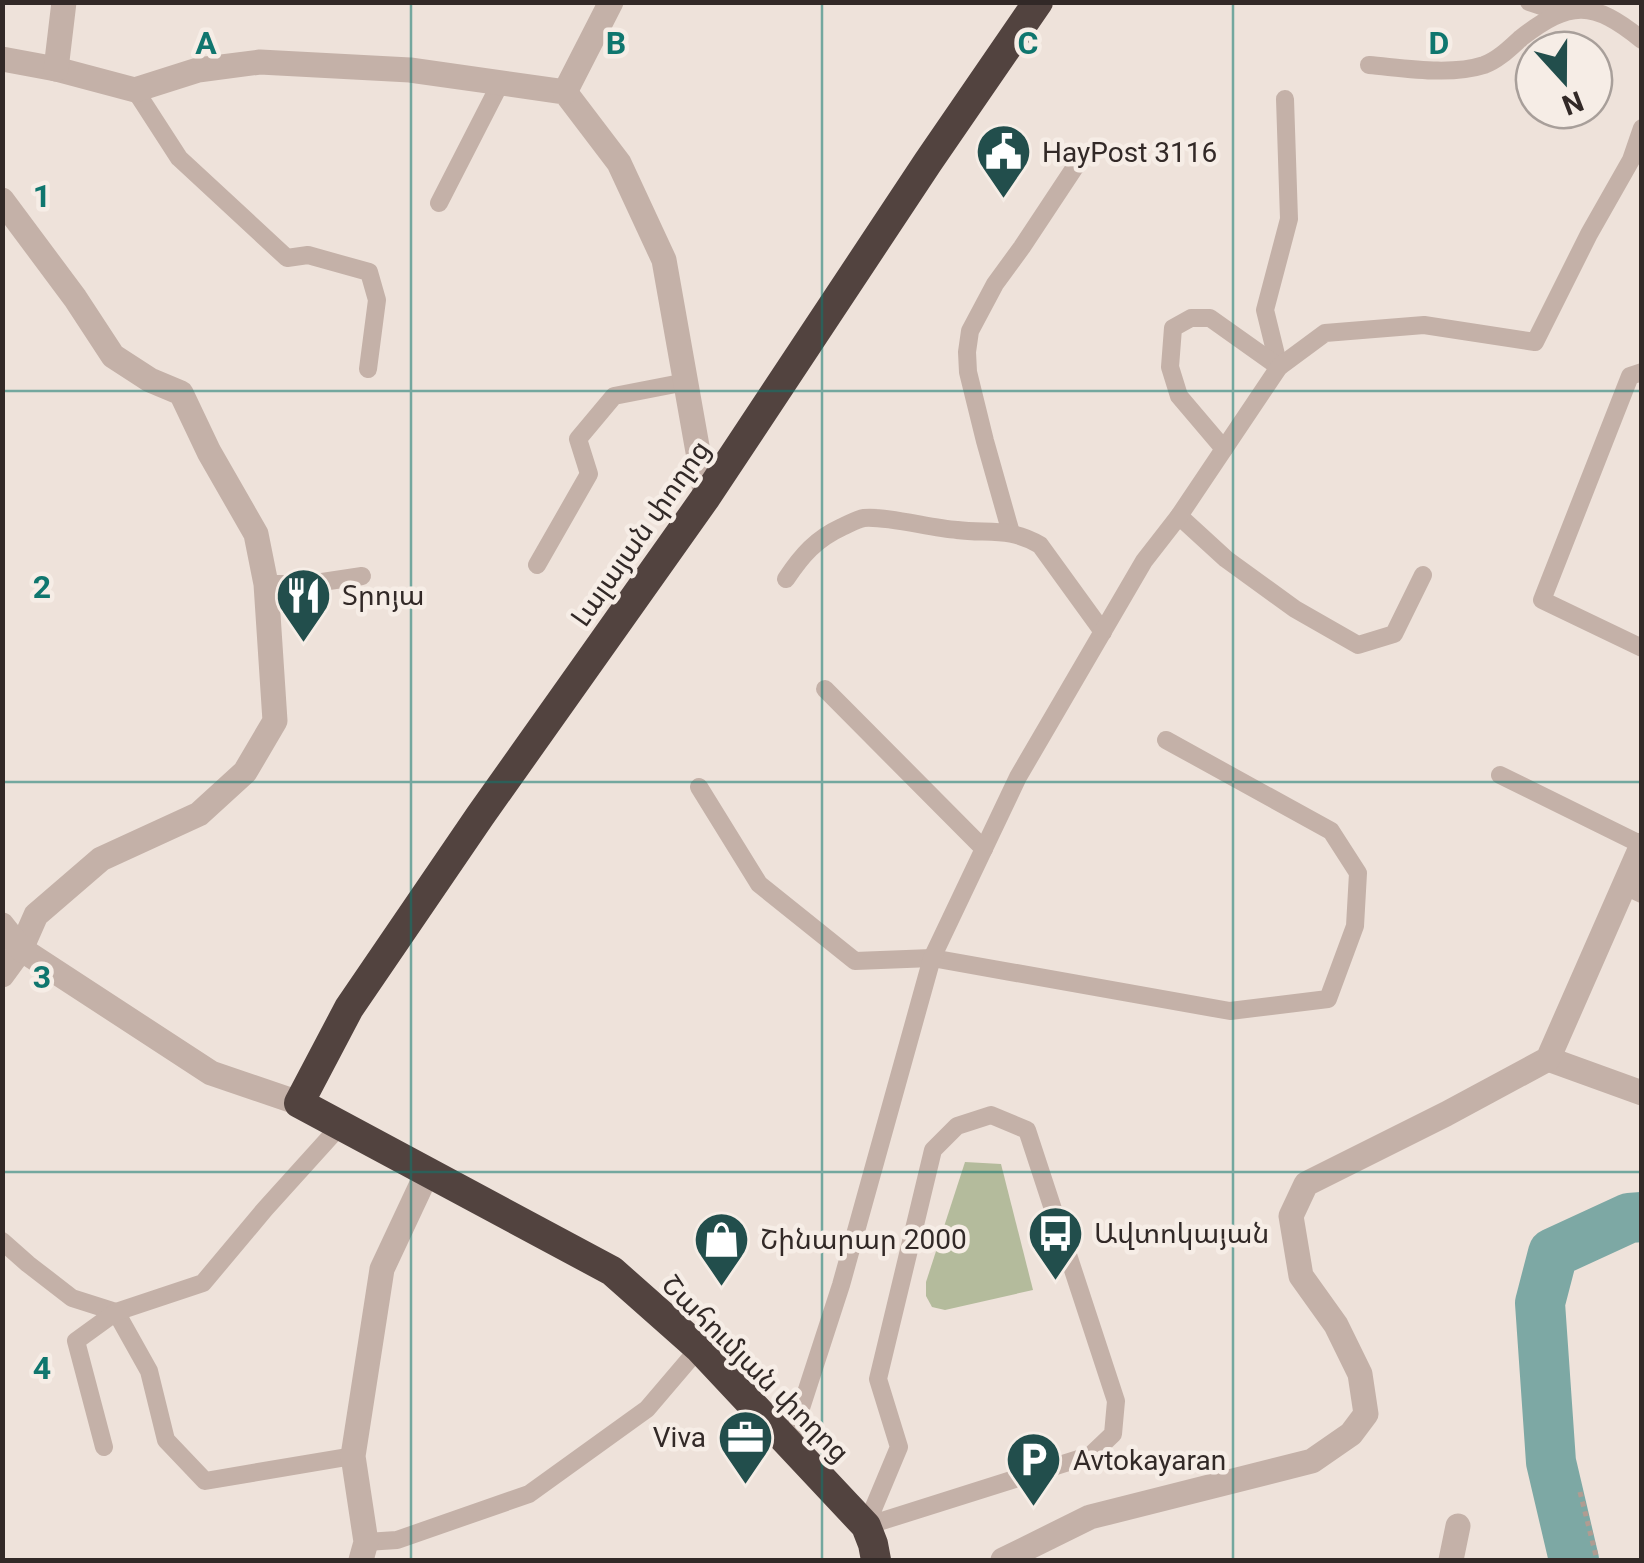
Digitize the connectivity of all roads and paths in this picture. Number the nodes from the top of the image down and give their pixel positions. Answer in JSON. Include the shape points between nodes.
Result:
{"nodes":[{"id":1,"x":64,"y":2,"type":"edge"},
{"id":2,"x":611,"y":2,"type":"edge"},
{"id":3,"x":1038,"y":2,"type":"edge"},
{"id":4,"x":1530,"y":2,"type":"edge"},
{"id":5,"x":1559,"y":12,"type":"junction"},
{"id":6,"x":1642,"y":40,"type":"edge"},
{"id":7,"x":2,"y":59,"type":"edge"},
{"id":8,"x":1369,"y":65,"type":"dead end"},
{"id":9,"x":56,"y":69,"type":"junction"},
{"id":10,"x":501,"y":82,"type":"junction"},
{"id":11,"x":135,"y":90,"type":"junction"},
{"id":12,"x":565,"y":92,"type":"junction"},
{"id":13,"x":1285,"y":99,"type":"dead end"},
{"id":14,"x":1642,"y":128,"type":"edge"},
{"id":15,"x":1075,"y":168,"type":"dead end"},
{"id":16,"x":2,"y":200,"type":"edge"},
{"id":17,"x":439,"y":203,"type":"dead end"},
{"id":18,"x":1279,"y":367,"type":"junction"},
{"id":19,"x":368,"y":369,"type":"dead end"},
{"id":20,"x":1642,"y":372,"type":"edge"},
{"id":21,"x":686,"y":382,"type":"junction"},
{"id":22,"x":1224,"y":449,"type":"junction"},
{"id":23,"x":706,"y":497,"type":"junction"},
{"id":24,"x":1179,"y":516,"type":"junction"},
{"id":25,"x":1011,"y":533,"type":"junction"},
{"id":26,"x":537,"y":565,"type":"dead end"},
{"id":27,"x":362,"y":576,"type":"dead end"},
{"id":28,"x":1423,"y":576,"type":"dead end"},
{"id":29,"x":786,"y":579,"type":"dead end"},
{"id":30,"x":266,"y":584,"type":"junction"},
{"id":31,"x":1103,"y":632,"type":"junction"},
{"id":32,"x":1642,"y":648,"type":"edge"},
{"id":33,"x":825,"y":690,"type":"dead end"},
{"id":34,"x":1166,"y":740,"type":"dead end"},
{"id":35,"x":1500,"y":775,"type":"dead end"},
{"id":36,"x":698,"y":787,"type":"dead end"},
{"id":37,"x":1642,"y":845,"type":"edge"},
{"id":38,"x":984,"y":849,"type":"junction"},
{"id":39,"x":1632,"y":890,"type":"edge"},
{"id":40,"x":2,"y":925,"type":"edge"},
{"id":41,"x":21,"y":949,"type":"junction"},
{"id":42,"x":932,"y":958,"type":"junction"},
{"id":43,"x":2,"y":975,"type":"edge"},
{"id":44,"x":1548,"y":1059,"type":"junction"},
{"id":45,"x":1642,"y":1092,"type":"edge"},
{"id":46,"x":298,"y":1103,"type":"junction"},
{"id":47,"x":340,"y":1126,"type":"junction"},
{"id":48,"x":427,"y":1172,"type":"junction"},
{"id":49,"x":2,"y":1241,"type":"edge"},
{"id":50,"x":116,"y":1312,"type":"junction"},
{"id":51,"x":698,"y":1348,"type":"junction"},
{"id":52,"x":789,"y":1445,"type":"junction"},
{"id":53,"x":104,"y":1446,"type":"dead end"},
{"id":54,"x":353,"y":1456,"type":"junction"},
{"id":55,"x":1580,"y":1492,"type":"dead end"},
{"id":56,"x":866,"y":1526,"type":"junction"},
{"id":57,"x":1458,"y":1526,"type":"dead end"},
{"id":58,"x":363,"y":1551,"type":"edge"},
{"id":59,"x":876,"y":1560,"type":"edge"},
{"id":60,"x":1003,"y":1560,"type":"edge"},
{"id":61,"x":1450,"y":1560,"type":"edge"},
{"id":62,"x":1597,"y":1560,"type":"edge"}],
"edges":[{"from":1,"to":9,"type":"street"},
{"from":2,"to":12,"type":"street"},
{"from":3,"to":23,"type":"highway","name":"Լալայան փողոց"},
{"from":4,"to":5,"type":"lane"},
{"from":5,"to":6,"type":"lane","via":[[1594,10]]},
{"from":5,"to":8,"type":"lane","via":[[1486,64],[1462,70]]},
{"from":7,"to":9,"type":"street"},
{"from":9,"to":11,"type":"street"},
{"from":10,"to":11,"type":"street","via":[[260,62],[198,70]]},
{"from":10,"to":12,"type":"street"},
{"from":10,"to":17,"type":"lane"},
{"from":11,"to":19,"type":"lane","via":[[179,158],[287,258],[308,255],[369,272],[377,300]]},
{"from":12,"to":21,"type":"street","via":[[619,163],[664,260]]},
{"from":13,"to":18,"type":"lane","via":[[1288,219],[1265,310]]},
{"from":14,"to":18,"type":"lane","via":[[1632,160],[1535,342],[1424,325],[1325,332]]},
{"from":15,"to":25,"type":"lane","via":[[970,332],[968,372]]},
{"from":16,"to":30,"type":"street","via":[[113,356],[181,393],[256,534]]},
{"from":18,"to":22,"type":"lane"},
{"from":18,"to":22,"type":"lane","via":[[1210,318],[1173,328],[1170,367],[1179,396]]},
{"from":20,"to":32,"type":"lane","via":[[1630,376],[1542,600]]},
{"from":21,"to":23,"type":"street"},
{"from":21,"to":26,"type":"lane","via":[[614,396],[578,439],[589,474]]},
{"from":22,"to":24,"type":"lane"},
{"from":23,"to":46,"type":"highway","name":"Լալայան փողոց","via":[[360,992]]},
{"from":24,"to":28,"type":"lane","via":[[1240,569],[1358,645],[1394,634]]},
{"from":24,"to":31,"type":"lane"},
{"from":25,"to":29,"type":"lane","via":[[861,518],[810,546]]},
{"from":25,"to":31,"type":"lane","via":[[1040,544]]},
{"from":27,"to":30,"type":"lane"},
{"from":30,"to":41,"type":"street","via":[[275,721],[245,772],[199,814],[101,859],[36,915]]},
{"from":31,"to":38,"type":"lane"},
{"from":33,"to":38,"type":"lane"},
{"from":34,"to":42,"type":"lane","via":[[1331,831],[1358,872],[1355,926],[1328,999],[1230,1010]]},
{"from":35,"to":37,"type":"lane"},
{"from":36,"to":42,"type":"lane","via":[[760,884],[856,961]]},
{"from":37,"to":39,"type":"street"},
{"from":38,"to":42,"type":"lane"},
{"from":39,"to":44,"type":"street"},
{"from":40,"to":41,"type":"street"},
{"from":41,"to":43,"type":"street"},
{"from":41,"to":46,"type":"street","via":[[211,1073]]},
{"from":42,"to":52,"type":"lane"},
{"from":44,"to":45,"type":"street"},
{"from":44,"to":60,"type":"street","via":[[1306,1184],[1290,1216],[1301,1276],[1360,1374],[1366,1414],[1351,1434],[1312,1461],[1090,1517]]},
{"from":46,"to":47,"type":"highway","name":"Շահումյան փողոց"},
{"from":47,"to":48,"type":"highway","name":"Շահումյան փողոց"},
{"from":47,"to":50,"type":"lane","via":[[203,1283]]},
{"from":48,"to":51,"type":"highway","name":"Շահումյան փողոց","via":[[612,1271]]},
{"from":48,"to":54,"type":"street","via":[[382,1270]]},
{"from":49,"to":50,"type":"lane","via":[[72,1298]]},
{"from":50,"to":53,"type":"lane","via":[[76,1341]]},
{"from":50,"to":54,"type":"lane","via":[[149,1371],[166,1440],[205,1480]]},
{"from":51,"to":52,"type":"highway","name":"Շահումյան փողոց"},
{"from":51,"to":58,"type":"lane","via":[[647,1410],[529,1494]]},
{"from":52,"to":56,"type":"highway","name":"Շահումյան փողոց"},
{"from":54,"to":58,"type":"street"},
{"from":55,"to":62,"type":"path"},
{"from":56,"to":56,"type":"lane","via":[[1091,1455],[1113,1434],[1116,1401],[1026,1130],[992,1115],[957,1126],[933,1150],[878,1379],[899,1447]]},
{"from":56,"to":59,"type":"highway","name":"Շահումյան փողոց"},
{"from":57,"to":61,"type":"street"}]}
